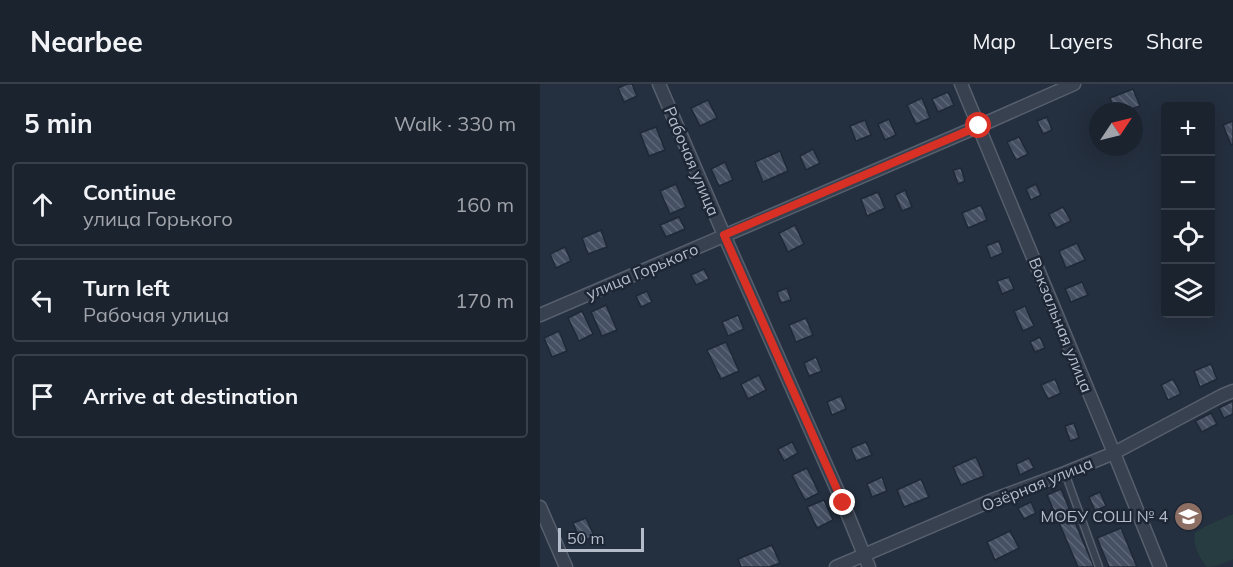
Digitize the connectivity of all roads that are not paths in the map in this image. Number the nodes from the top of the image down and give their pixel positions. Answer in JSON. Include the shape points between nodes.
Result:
{"nodes":[{"id":1,"x":659,"y":84,"type":"edge"},
{"id":2,"x":961,"y":84,"type":"edge"},
{"id":3,"x":1074,"y":84,"type":"edge"},
{"id":4,"x":979,"y":126,"type":"junction"},
{"id":5,"x":724,"y":235,"type":"junction"},
{"id":6,"x":540,"y":315,"type":"edge"},
{"id":7,"x":1233,"y":391,"type":"edge"},
{"id":8,"x":1114,"y":453,"type":"junction"},
{"id":9,"x":1065,"y":473,"type":"junction"},
{"id":10,"x":540,"y":507,"type":"edge"},
{"id":11,"x":867,"y":561,"type":"edge"},
{"id":12,"x":566,"y":567,"type":"edge"},
{"id":13,"x":836,"y":567,"type":"edge"},
{"id":14,"x":1099,"y":567,"type":"edge"},
{"id":15,"x":1160,"y":567,"type":"edge"}],
"edges":[{"from":1,"to":5,"type":"street","name":"Рабочая улица"},
{"from":2,"to":4,"type":"street","name":"Вокзальная улица"},
{"from":3,"to":4,"type":"street","name":"улица Горького"},
{"from":4,"to":5,"type":"street","name":"улица Горького"},
{"from":4,"to":8,"type":"street","name":"Вокзальная улица"},
{"from":5,"to":6,"type":"street","name":"улица Горького"},
{"from":5,"to":11,"type":"street","name":"Рабочая улица"},
{"from":7,"to":8,"type":"street","name":"Озёрная улица"},
{"from":8,"to":9,"type":"street","name":"Озёрная улица"},
{"from":8,"to":15,"type":"street","name":"Вокзальная улица"},
{"from":9,"to":11,"type":"street","name":"Озёрная улица","via":[[995,500]]},
{"from":9,"to":14,"type":"lane"},
{"from":10,"to":12,"type":"street"},
{"from":11,"to":13,"type":"street","name":"Озёрная улица"}]}
